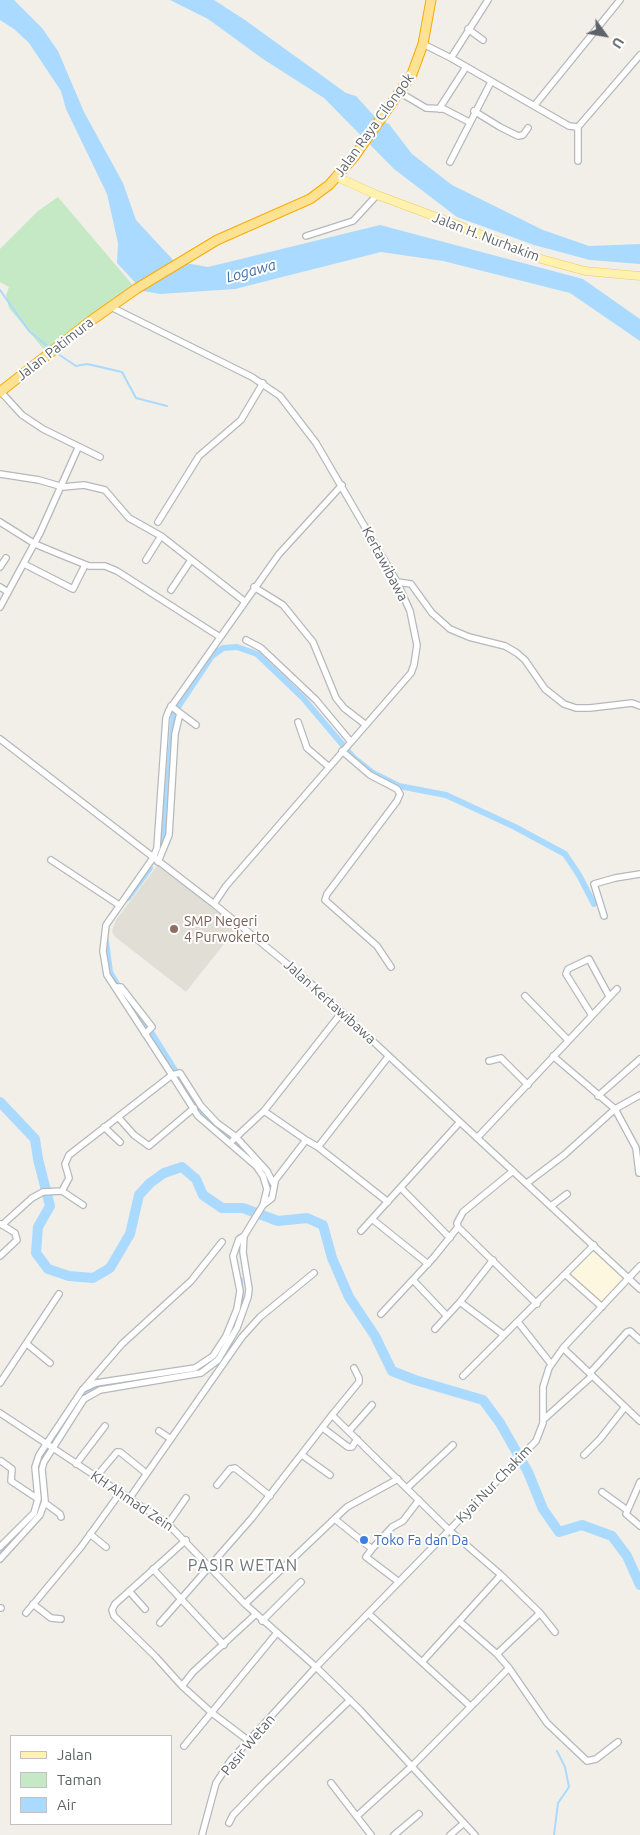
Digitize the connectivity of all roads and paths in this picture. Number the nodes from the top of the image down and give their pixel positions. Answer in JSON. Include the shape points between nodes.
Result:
{"nodes":[{"id":1,"x":431,"y":0,"type":"edge"},
{"id":2,"x":488,"y":0,"type":"edge"},
{"id":3,"x":617,"y":1,"type":"edge"},
{"id":4,"x":468,"y":29,"type":"junction"},
{"id":5,"x":483,"y":40,"type":"dead end"},
{"id":6,"x":423,"y":44,"type":"junction"},
{"id":7,"x":640,"y":55,"type":"edge"},
{"id":8,"x":450,"y":58,"type":"junction"},
{"id":9,"x":466,"y":67,"type":"junction"},
{"id":10,"x":491,"y":82,"type":"junction"},
{"id":11,"x":399,"y":92,"type":"junction"},
{"id":12,"x":534,"y":106,"type":"junction"},
{"id":13,"x":439,"y":109,"type":"junction"},
{"id":14,"x":474,"y":111,"type":"junction"},
{"id":15,"x":469,"y":122,"type":"junction"},
{"id":16,"x":578,"y":127,"type":"junction"},
{"id":17,"x":528,"y":128,"type":"dead end"},
{"id":18,"x":578,"y":161,"type":"dead end"},
{"id":19,"x":450,"y":162,"type":"dead end"},
{"id":20,"x":338,"y":177,"type":"junction"},
{"id":21,"x":377,"y":195,"type":"junction"},
{"id":22,"x":306,"y":236,"type":"dead end"},
{"id":23,"x":640,"y":276,"type":"edge"},
{"id":24,"x":122,"y":298,"type":"joint"},
{"id":25,"x":110,"y":307,"type":"junction"},
{"id":26,"x":263,"y":383,"type":"junction"},
{"id":27,"x":0,"y":392,"type":"edge"},
{"id":28,"x":78,"y":448,"type":"junction"},
{"id":29,"x":100,"y":457,"type":"dead end"},
{"id":30,"x":0,"y":474,"type":"edge"},
{"id":31,"x":342,"y":485,"type":"junction"},
{"id":32,"x":63,"y":487,"type":"junction"},
{"id":33,"x":0,"y":522,"type":"edge"},
{"id":34,"x":158,"y":522,"type":"dead end"},
{"id":35,"x":161,"y":536,"type":"junction"},
{"id":36,"x":35,"y":544,"type":"junction"},
{"id":37,"x":6,"y":558,"type":"dead end"},
{"id":38,"x":146,"y":560,"type":"dead end"},
{"id":39,"x":191,"y":560,"type":"junction"},
{"id":40,"x":24,"y":564,"type":"junction"},
{"id":41,"x":85,"y":565,"type":"junction"},
{"id":42,"x":0,"y":567,"type":"edge"},
{"id":43,"x":397,"y":582,"type":"junction"},
{"id":44,"x":0,"y":587,"type":"edge"},
{"id":45,"x":254,"y":587,"type":"junction"},
{"id":46,"x":171,"y":590,"type":"dead end"},
{"id":47,"x":8,"y":592,"type":"junction"},
{"id":48,"x":244,"y":601,"type":"junction"},
{"id":49,"x":0,"y":606,"type":"edge"},
{"id":50,"x":220,"y":637,"type":"junction"},
{"id":51,"x":246,"y":640,"type":"dead end"},
{"id":52,"x":640,"y":706,"type":"edge"},
{"id":53,"x":175,"y":709,"type":"junction"},
{"id":54,"x":298,"y":722,"type":"dead end"},
{"id":55,"x":196,"y":725,"type":"dead end"},
{"id":56,"x":365,"y":726,"type":"junction"},
{"id":57,"x":0,"y":739,"type":"edge"},
{"id":58,"x":350,"y":743,"type":"junction"},
{"id":59,"x":342,"y":751,"type":"junction"},
{"id":60,"x":329,"y":767,"type":"junction"},
{"id":61,"x":166,"y":821,"type":"junction"},
{"id":62,"x":51,"y":860,"type":"dead end"},
{"id":63,"x":156,"y":860,"type":"junction"},
{"id":64,"x":640,"y":874,"type":"edge"},
{"id":65,"x":214,"y":904,"type":"junction"},
{"id":66,"x":119,"y":905,"type":"junction"},
{"id":67,"x":604,"y":916,"type":"dead end"},
{"id":68,"x":392,"y":968,"type":"dead end"},
{"id":69,"x":117,"y":987,"type":"junction"},
{"id":70,"x":617,"y":989,"type":"dead end"},
{"id":71,"x":525,"y":996,"type":"dead end"},
{"id":72,"x":609,"y":996,"type":"junction"},
{"id":73,"x":342,"y":1012,"type":"junction"},
{"id":74,"x":591,"y":1014,"type":"junction"},
{"id":75,"x":149,"y":1032,"type":"junction"},
{"id":76,"x":568,"y":1040,"type":"junction"},
{"id":77,"x":553,"y":1056,"type":"junction"},
{"id":78,"x":388,"y":1057,"type":"junction"},
{"id":79,"x":640,"y":1059,"type":"edge"},
{"id":80,"x":489,"y":1061,"type":"dead end"},
{"id":81,"x":175,"y":1074,"type":"junction"},
{"id":82,"x":528,"y":1085,"type":"junction"},
{"id":83,"x":640,"y":1095,"type":"edge"},
{"id":84,"x":598,"y":1096,"type":"junction"},
{"id":85,"x":194,"y":1108,"type":"junction"},
{"id":86,"x":615,"y":1109,"type":"junction"},
{"id":87,"x":264,"y":1111,"type":"junction"},
{"id":88,"x":118,"y":1117,"type":"junction"},
{"id":89,"x":460,"y":1123,"type":"junction"},
{"id":90,"x":104,"y":1127,"type":"junction"},
{"id":91,"x":477,"y":1138,"type":"junction"},
{"id":92,"x":233,"y":1140,"type":"junction"},
{"id":93,"x":306,"y":1140,"type":"junction"},
{"id":94,"x":120,"y":1142,"type":"dead end"},
{"id":95,"x":318,"y":1147,"type":"junction"},
{"id":96,"x":513,"y":1171,"type":"junction"},
{"id":97,"x":639,"y":1174,"type":"edge"},
{"id":98,"x":271,"y":1183,"type":"junction"},
{"id":99,"x":527,"y":1183,"type":"junction"},
{"id":100,"x":400,"y":1188,"type":"junction"},
{"id":101,"x":58,"y":1191,"type":"junction"},
{"id":102,"x":567,"y":1194,"type":"dead end"},
{"id":103,"x":388,"y":1202,"type":"junction"},
{"id":104,"x":83,"y":1205,"type":"dead end"},
{"id":105,"x":551,"y":1206,"type":"junction"},
{"id":106,"x":372,"y":1219,"type":"junction"},
{"id":107,"x":1,"y":1224,"type":"edge"},
{"id":108,"x":458,"y":1227,"type":"junction"},
{"id":109,"x":360,"y":1231,"type":"dead end"},
{"id":110,"x":244,"y":1235,"type":"junction"},
{"id":111,"x":450,"y":1238,"type":"junction"},
{"id":112,"x":222,"y":1242,"type":"dead end"},
{"id":113,"x":594,"y":1245,"type":"junction"},
{"id":114,"x":0,"y":1256,"type":"edge"},
{"id":115,"x":493,"y":1260,"type":"junction"},
{"id":116,"x":428,"y":1264,"type":"junction"},
{"id":117,"x":640,"y":1266,"type":"edge"},
{"id":118,"x":314,"y":1273,"type":"dead end"},
{"id":119,"x":566,"y":1275,"type":"junction"},
{"id":120,"x":629,"y":1278,"type":"junction"},
{"id":121,"x":413,"y":1280,"type":"junction"},
{"id":122,"x":640,"y":1289,"type":"edge"},
{"id":123,"x":59,"y":1294,"type":"dead end"},
{"id":124,"x":460,"y":1302,"type":"junction"},
{"id":125,"x":537,"y":1304,"type":"junction"},
{"id":126,"x":602,"y":1307,"type":"junction"},
{"id":127,"x":381,"y":1314,"type":"dead end"},
{"id":128,"x":447,"y":1316,"type":"junction"},
{"id":129,"x":518,"y":1322,"type":"junction"},
{"id":130,"x":235,"y":1326,"type":"junction"},
{"id":131,"x":435,"y":1329,"type":"dead end"},
{"id":132,"x":245,"y":1333,"type":"junction"},
{"id":133,"x":504,"y":1336,"type":"junction"},
{"id":134,"x":640,"y":1340,"type":"edge"},
{"id":135,"x":27,"y":1344,"type":"junction"},
{"id":136,"x":224,"y":1345,"type":"junction"},
{"id":137,"x":563,"y":1348,"type":"junction"},
{"id":138,"x":50,"y":1363,"type":"dead end"},
{"id":139,"x":551,"y":1364,"type":"junction"},
{"id":140,"x":354,"y":1368,"type":"dead end"},
{"id":141,"x":591,"y":1374,"type":"junction"},
{"id":142,"x":463,"y":1376,"type":"dead end"},
{"id":143,"x":0,"y":1383,"type":"edge"},
{"id":144,"x":83,"y":1389,"type":"junction"},
{"id":145,"x":372,"y":1405,"type":"dead end"},
{"id":146,"x":625,"y":1407,"type":"junction"},
{"id":147,"x":0,"y":1413,"type":"edge"},
{"id":148,"x":332,"y":1415,"type":"junction"},
{"id":149,"x":543,"y":1420,"type":"junction"},
{"id":150,"x":640,"y":1421,"type":"edge"},
{"id":151,"x":105,"y":1426,"type":"dead end"},
{"id":152,"x":323,"y":1428,"type":"junction"},
{"id":153,"x":60,"y":1429,"type":"junction"},
{"id":154,"x":159,"y":1431,"type":"dead end"},
{"id":155,"x":349,"y":1431,"type":"junction"},
{"id":156,"x":171,"y":1439,"type":"junction"},
{"id":157,"x":357,"y":1439,"type":"junction"},
{"id":158,"x":453,"y":1445,"type":"dead end"},
{"id":159,"x":50,"y":1447,"type":"junction"},
{"id":160,"x":584,"y":1454,"type":"dead end"},
{"id":161,"x":302,"y":1455,"type":"junction"},
{"id":162,"x":2,"y":1461,"type":"dead end"},
{"id":163,"x":76,"y":1464,"type":"junction"},
{"id":164,"x":146,"y":1473,"type":"junction"},
{"id":165,"x":330,"y":1474,"type":"dead end"},
{"id":166,"x":96,"y":1477,"type":"junction"},
{"id":167,"x":398,"y":1479,"type":"junction"},
{"id":168,"x":640,"y":1482,"type":"edge"},
{"id":169,"x":217,"y":1485,"type":"dead end"},
{"id":170,"x":407,"y":1488,"type":"junction"},
{"id":171,"x":602,"y":1492,"type":"dead end"},
{"id":172,"x":120,"y":1493,"type":"junction"},
{"id":173,"x":270,"y":1496,"type":"junction"},
{"id":174,"x":186,"y":1498,"type":"dead end"},
{"id":175,"x":38,"y":1499,"type":"junction"},
{"id":176,"x":129,"y":1499,"type":"junction"},
{"id":177,"x":419,"y":1500,"type":"junction"},
{"id":178,"x":45,"y":1503,"type":"junction"},
{"id":179,"x":627,"y":1510,"type":"junction"},
{"id":180,"x":61,"y":1517,"type":"dead end"},
{"id":181,"x":336,"y":1520,"type":"junction"},
{"id":182,"x":168,"y":1524,"type":"junction"},
{"id":183,"x":640,"y":1526,"type":"edge"},
{"id":184,"x":449,"y":1530,"type":"junction"},
{"id":185,"x":90,"y":1534,"type":"junction"},
{"id":186,"x":186,"y":1540,"type":"junction"},
{"id":187,"x":106,"y":1546,"type":"dead end"},
{"id":188,"x":0,"y":1547,"type":"edge"},
{"id":189,"x":372,"y":1549,"type":"junction"},
{"id":190,"x":0,"y":1559,"type":"edge"},
{"id":191,"x":208,"y":1567,"type":"junction"},
{"id":192,"x":153,"y":1569,"type":"junction"},
{"id":193,"x":502,"y":1575,"type":"junction"},
{"id":194,"x":301,"y":1582,"type":"dead end"},
{"id":195,"x":399,"y":1582,"type":"junction"},
{"id":196,"x":129,"y":1591,"type":"junction"},
{"id":197,"x":181,"y":1600,"type":"junction"},
{"id":198,"x":34,"y":1604,"type":"junction"},
{"id":199,"x":244,"y":1604,"type":"junction"},
{"id":200,"x":144,"y":1608,"type":"dead end"},
{"id":201,"x":26,"y":1613,"type":"dead end"},
{"id":202,"x":540,"y":1613,"type":"junction"},
{"id":203,"x":256,"y":1614,"type":"junction"},
{"id":204,"x":370,"y":1614,"type":"junction"},
{"id":205,"x":61,"y":1619,"type":"dead end"},
{"id":206,"x":262,"y":1621,"type":"junction"},
{"id":207,"x":459,"y":1621,"type":"junction"},
{"id":208,"x":160,"y":1623,"type":"dead end"},
{"id":209,"x":555,"y":1632,"type":"dead end"},
{"id":210,"x":276,"y":1634,"type":"junction"},
{"id":211,"x":224,"y":1645,"type":"junction"},
{"id":212,"x":496,"y":1654,"type":"junction"},
{"id":213,"x":422,"y":1662,"type":"junction"},
{"id":214,"x":316,"y":1667,"type":"junction"},
{"id":215,"x":509,"y":1668,"type":"junction"},
{"id":216,"x":182,"y":1686,"type":"junction"},
{"id":217,"x":350,"y":1700,"type":"junction"},
{"id":218,"x":470,"y":1706,"type":"junction"},
{"id":219,"x":212,"y":1713,"type":"junction"},
{"id":220,"x":249,"y":1741,"type":"junction"},
{"id":221,"x":618,"y":1742,"type":"dead end"},
{"id":222,"x":184,"y":1746,"type":"dead end"},
{"id":223,"x":412,"y":1766,"type":"junction"},
{"id":224,"x":331,"y":1783,"type":"dead end"},
{"id":225,"x":419,"y":1814,"type":"dead end"},
{"id":226,"x":357,"y":1816,"type":"junction"},
{"id":227,"x":229,"y":1823,"type":"dead end"},
{"id":228,"x":464,"y":1823,"type":"junction"},
{"id":229,"x":202,"y":1835,"type":"edge"},
{"id":230,"x":371,"y":1835,"type":"edge"},
{"id":231,"x":394,"y":1835,"type":"edge"},
{"id":232,"x":450,"y":1835,"type":"edge"},
{"id":233,"x":475,"y":1835,"type":"edge"}],
"edges":[{"from":1,"to":6,"type":"highway","name":"Jalan Raya Cilongok"},
{"from":2,"to":4,"type":"street"},
{"from":3,"to":12,"type":"street"},
{"from":4,"to":5,"type":"street"},
{"from":4,"to":8,"type":"street"},
{"from":6,"to":8,"type":"street"},
{"from":6,"to":11,"type":"highway","name":"Jalan Raya Cilongok","via":[[417,64]]},
{"from":7,"to":16,"type":"street"},
{"from":8,"to":9,"type":"street"},
{"from":9,"to":10,"type":"street"},
{"from":9,"to":13,"type":"street"},
{"from":10,"to":12,"type":"street"},
{"from":10,"to":14,"type":"street"},
{"from":11,"to":13,"type":"street","via":[[426,108]]},
{"from":11,"to":20,"type":"highway","name":"Jalan Raya Cilongok"},
{"from":12,"to":16,"type":"street","via":[[570,126]]},
{"from":13,"to":15,"type":"street"},
{"from":14,"to":15,"type":"street"},
{"from":14,"to":17,"type":"street","via":[[518,136]]},
{"from":15,"to":19,"type":"street"},
{"from":16,"to":18,"type":"street"},
{"from":20,"to":21,"type":"main road","name":"Jalan H. Nurhakim"},
{"from":20,"to":24,"type":"highway","name":"Jalan Raya Cilongok","via":[[310,199],[217,240]]},
{"from":21,"to":22,"type":"street","via":[[352,222]]},
{"from":21,"to":23,"type":"main road","name":"Jalan H. Nurhakim","via":[[540,259],[586,271]]},
{"from":24,"to":25,"type":"highway","name":"Jalan Patimura"},
{"from":25,"to":26,"type":"street","name":"Kertawibawa"},
{"from":25,"to":27,"type":"highway","name":"Jalan Patimura"},
{"from":26,"to":31,"type":"street","name":"Kertawibawa","via":[[288,406]]},
{"from":26,"to":34,"type":"street","via":[[239,422],[200,456]]},
{"from":27,"to":28,"type":"street","via":[[22,415],[56,438]]},
{"from":28,"to":29,"type":"street"},
{"from":28,"to":32,"type":"street"},
{"from":30,"to":32,"type":"street"},
{"from":31,"to":43,"type":"street","name":"Kertawibawa"},
{"from":31,"to":45,"type":"street","via":[[285,546]]},
{"from":32,"to":35,"type":"street","via":[[84,485],[105,490],[129,518]]},
{"from":32,"to":36,"type":"street"},
{"from":33,"to":36,"type":"street"},
{"from":35,"to":38,"type":"street"},
{"from":35,"to":39,"type":"street"},
{"from":36,"to":40,"type":"street"},
{"from":36,"to":41,"type":"street"},
{"from":37,"to":42,"type":"street"},
{"from":39,"to":46,"type":"street"},
{"from":39,"to":48,"type":"street"},
{"from":40,"to":41,"type":"street","via":[[73,589]]},
{"from":40,"to":47,"type":"street"},
{"from":41,"to":50,"type":"street","via":[[105,566],[117,571]]},
{"from":43,"to":52,"type":"street","via":[[411,584],[432,613],[450,629],[505,646],[517,653],[545,689],[564,704],[590,708],[632,702]]},
{"from":43,"to":56,"type":"street","name":"Kertawibawa","via":[[415,632],[414,665]]},
{"from":44,"to":47,"type":"street"},
{"from":45,"to":48,"type":"street"},
{"from":45,"to":56,"type":"street","via":[[283,605],[308,635],[317,648],[336,698]]},
{"from":47,"to":49,"type":"street"},
{"from":48,"to":50,"type":"street"},
{"from":50,"to":53,"type":"street"},
{"from":51,"to":58,"type":"street","via":[[261,648],[309,693]]},
{"from":53,"to":55,"type":"street"},
{"from":53,"to":61,"type":"street","via":[[176,734]]},
{"from":53,"to":61,"type":"street","via":[[166,718]]},
{"from":54,"to":60,"type":"street","via":[[307,748]]},
{"from":56,"to":58,"type":"street","name":"Kertawibawa"},
{"from":57,"to":63,"type":"street","name":"Jalan Kertawibawa"},
{"from":58,"to":59,"type":"street","name":"Kertawibawa"},
{"from":59,"to":60,"type":"street","name":"Kertawibawa"},
{"from":59,"to":68,"type":"street","via":[[400,794],[327,894],[326,900],[377,946]]},
{"from":60,"to":65,"type":"street","name":"Kertawibawa"},
{"from":61,"to":63,"type":"street"},
{"from":61,"to":63,"type":"street","via":[[165,848]]},
{"from":62,"to":66,"type":"street"},
{"from":63,"to":65,"type":"street","name":"Jalan Kertawibawa"},
{"from":63,"to":66,"type":"street"},
{"from":64,"to":67,"type":"street","via":[[594,885]]},
{"from":65,"to":73,"type":"street","name":"Jalan Kertawibawa"},
{"from":66,"to":69,"type":"street","via":[[103,933],[107,975]]},
{"from":69,"to":75,"type":"street"},
{"from":69,"to":75,"type":"street"},
{"from":70,"to":72,"type":"street"},
{"from":71,"to":76,"type":"street"},
{"from":72,"to":74,"type":"street"},
{"from":72,"to":74,"type":"street","via":[[589,959],[568,969],[566,974]]},
{"from":73,"to":78,"type":"street","name":"Jalan Kertawibawa"},
{"from":73,"to":87,"type":"street"},
{"from":74,"to":76,"type":"street"},
{"from":75,"to":81,"type":"street"},
{"from":76,"to":77,"type":"street"},
{"from":77,"to":82,"type":"street"},
{"from":77,"to":84,"type":"street"},
{"from":78,"to":89,"type":"street","name":"Jalan Kertawibawa"},
{"from":78,"to":95,"type":"street"},
{"from":79,"to":84,"type":"street"},
{"from":80,"to":82,"type":"street","via":[[501,1058]]},
{"from":81,"to":85,"type":"street"},
{"from":81,"to":88,"type":"street"},
{"from":81,"to":92,"type":"street"},
{"from":82,"to":91,"type":"street"},
{"from":83,"to":86,"type":"street"},
{"from":84,"to":86,"type":"street"},
{"from":85,"to":88,"type":"street","via":[[150,1146],[134,1135]]},
{"from":85,"to":92,"type":"street","via":[[206,1124]]},
{"from":86,"to":97,"type":"street","via":[[636,1148]]},
{"from":86,"to":99,"type":"street"},
{"from":87,"to":92,"type":"street"},
{"from":87,"to":93,"type":"street"},
{"from":88,"to":90,"type":"street"},
{"from":89,"to":91,"type":"street","name":"Jalan Kertawibawa"},
{"from":89,"to":100,"type":"street"},
{"from":90,"to":94,"type":"street"},
{"from":90,"to":101,"type":"street","via":[[66,1159],[69,1178]]},
{"from":91,"to":96,"type":"street","name":"Jalan Kertawibawa"},
{"from":92,"to":98,"type":"street"},
{"from":93,"to":95,"type":"street"},
{"from":93,"to":98,"type":"street"},
{"from":95,"to":103,"type":"street"},
{"from":96,"to":99,"type":"street","name":"Jalan Kertawibawa"},
{"from":96,"to":108,"type":"street","via":[[463,1212]]},
{"from":98,"to":110,"type":"street","via":[[262,1207]]},
{"from":99,"to":105,"type":"street","name":"Jalan Kertawibawa"},
{"from":100,"to":103,"type":"street"},
{"from":100,"to":111,"type":"street"},
{"from":101,"to":104,"type":"street"},
{"from":101,"to":107,"type":"street","via":[[43,1192],[27,1201]]},
{"from":102,"to":105,"type":"street"},
{"from":103,"to":106,"type":"street"},
{"from":105,"to":113,"type":"street","name":"Jalan Kertawibawa"},
{"from":106,"to":109,"type":"street"},
{"from":106,"to":116,"type":"street"},
{"from":107,"to":114,"type":"street","via":[[15,1233],[17,1240]]},
{"from":108,"to":111,"type":"street"},
{"from":108,"to":115,"type":"street"},
{"from":110,"to":130,"type":"street","via":[[242,1252],[249,1290]]},
{"from":110,"to":130,"type":"street","via":[[239,1239],[233,1256],[240,1291]]},
{"from":111,"to":116,"type":"street"},
{"from":112,"to":144,"type":"street","via":[[191,1281],[122,1344]]},
{"from":113,"to":119,"type":"street"},
{"from":113,"to":120,"type":"street","name":"Jalan Kertawibawa"},
{"from":115,"to":124,"type":"street"},
{"from":115,"to":125,"type":"street"},
{"from":116,"to":121,"type":"street"},
{"from":117,"to":120,"type":"street","name":"Kyai Nur Chakim"},
{"from":118,"to":132,"type":"street"},
{"from":119,"to":125,"type":"street"},
{"from":119,"to":126,"type":"street"},
{"from":120,"to":122,"type":"street","name":"Jalan Kertawibawa"},
{"from":120,"to":126,"type":"street","name":"Kyai Nur Chakim"},
{"from":121,"to":127,"type":"street"},
{"from":121,"to":128,"type":"street"},
{"from":123,"to":135,"type":"street"},
{"from":124,"to":128,"type":"street"},
{"from":124,"to":133,"type":"street"},
{"from":125,"to":129,"type":"street"},
{"from":126,"to":137,"type":"street","name":"Kyai Nur Chakim"},
{"from":128,"to":131,"type":"street"},
{"from":129,"to":133,"type":"street"},
{"from":129,"to":139,"type":"street"},
{"from":130,"to":132,"type":"street"},
{"from":130,"to":136,"type":"street"},
{"from":132,"to":156,"type":"street"},
{"from":133,"to":142,"type":"street"},
{"from":134,"to":141,"type":"street","via":[[627,1332]]},
{"from":135,"to":138,"type":"street"},
{"from":135,"to":143,"type":"street"},
{"from":136,"to":144,"type":"street","via":[[209,1361],[195,1368],[96,1383]]},
{"from":136,"to":153,"type":"street","via":[[218,1360],[201,1373],[92,1393]]},
{"from":137,"to":139,"type":"street","name":"Kyai Nur Chakim"},
{"from":137,"to":141,"type":"street"},
{"from":139,"to":149,"type":"street","name":"Kyai Nur Chakim","via":[[543,1387]]},
{"from":140,"to":148,"type":"street","via":[[358,1382]]},
{"from":141,"to":146,"type":"street"},
{"from":141,"to":149,"type":"street"},
{"from":144,"to":153,"type":"street"},
{"from":145,"to":155,"type":"street"},
{"from":146,"to":150,"type":"street"},
{"from":146,"to":160,"type":"street"},
{"from":147,"to":159,"type":"street","name":"KH Ahmad Zein"},
{"from":148,"to":152,"type":"street"},
{"from":148,"to":155,"type":"street"},
{"from":149,"to":184,"type":"street","name":"Kyai Nur Chakim","via":[[542,1431],[536,1441]]},
{"from":151,"to":163,"type":"street"},
{"from":152,"to":157,"type":"street","via":[[350,1448]]},
{"from":152,"to":161,"type":"street"},
{"from":153,"to":159,"type":"street"},
{"from":154,"to":156,"type":"street"},
{"from":155,"to":157,"type":"street"},
{"from":156,"to":164,"type":"street"},
{"from":157,"to":167,"type":"street"},
{"from":158,"to":170,"type":"street"},
{"from":159,"to":163,"type":"street","name":"KH Ahmad Zein"},
{"from":159,"to":175,"type":"street","via":[[35,1467]]},
{"from":159,"to":178,"type":"street","via":[[42,1470]]},
{"from":161,"to":165,"type":"street"},
{"from":161,"to":173,"type":"street"},
{"from":162,"to":175,"type":"street","via":[[12,1469],[12,1481]]},
{"from":163,"to":166,"type":"street","name":"KH Ahmad Zein"},
{"from":164,"to":166,"type":"street","via":[[117,1452]]},
{"from":164,"to":176,"type":"street"},
{"from":166,"to":172,"type":"street","name":"KH Ahmad Zein"},
{"from":167,"to":170,"type":"street"},
{"from":167,"to":181,"type":"street","via":[[360,1498]]},
{"from":168,"to":179,"type":"street"},
{"from":169,"to":173,"type":"street","via":[[230,1469],[235,1468]]},
{"from":170,"to":177,"type":"street"},
{"from":171,"to":179,"type":"street"},
{"from":172,"to":176,"type":"street","name":"KH Ahmad Zein"},
{"from":172,"to":185,"type":"street"},
{"from":173,"to":191,"type":"street"},
{"from":174,"to":182,"type":"street"},
{"from":175,"to":188,"type":"street","via":[[32,1516]]},
{"from":176,"to":182,"type":"street","name":"KH Ahmad Zein"},
{"from":177,"to":184,"type":"street"},
{"from":177,"to":189,"type":"street","via":[[403,1521],[392,1527]]},
{"from":178,"to":180,"type":"street"},
{"from":178,"to":190,"type":"street","via":[[38,1519]]},
{"from":179,"to":183,"type":"street","via":[[627,1516]]},
{"from":181,"to":189,"type":"street"},
{"from":181,"to":199,"type":"street"},
{"from":182,"to":186,"type":"street","name":"KH Ahmad Zein"},
{"from":184,"to":193,"type":"street"},
{"from":184,"to":195,"type":"street","name":"Kyai Nur Chakim"},
{"from":185,"to":187,"type":"street"},
{"from":185,"to":198,"type":"street"},
{"from":186,"to":191,"type":"street","name":"KH Ahmad Zein"},
{"from":186,"to":192,"type":"street"},
{"from":189,"to":195,"type":"street","via":[[366,1557]]},
{"from":191,"to":197,"type":"street"},
{"from":191,"to":199,"type":"street","name":"KH Ahmad Zein"},
{"from":192,"to":196,"type":"street"},
{"from":192,"to":197,"type":"street"},
{"from":193,"to":202,"type":"street"},
{"from":193,"to":207,"type":"street"},
{"from":194,"to":206,"type":"street"},
{"from":195,"to":204,"type":"street","name":"Kyai Nur Chakim"},
{"from":196,"to":200,"type":"street"},
{"from":196,"to":216,"type":"street","via":[[115,1604],[114,1616]]},
{"from":197,"to":208,"type":"street"},
{"from":197,"to":211,"type":"street"},
{"from":198,"to":201,"type":"street"},
{"from":198,"to":205,"type":"street","via":[[50,1618]]},
{"from":199,"to":203,"type":"street","name":"KH Ahmad Zein"},
{"from":202,"to":209,"type":"street"},
{"from":202,"to":212,"type":"street"},
{"from":203,"to":206,"type":"street","name":"KH Ahmad Zein"},
{"from":203,"to":211,"type":"street"},
{"from":204,"to":213,"type":"street"},
{"from":204,"to":214,"type":"street","name":"Kyai Nur Chakim"},
{"from":206,"to":210,"type":"street","name":"KH Ahmad Zein"},
{"from":207,"to":212,"type":"street"},
{"from":207,"to":213,"type":"street"},
{"from":210,"to":214,"type":"street","name":"KH Ahmad Zein"},
{"from":210,"to":219,"type":"street"},
{"from":211,"to":216,"type":"street"},
{"from":212,"to":215,"type":"street"},
{"from":213,"to":218,"type":"street"},
{"from":214,"to":217,"type":"street","name":"KH Ahmad Zein"},
{"from":214,"to":220,"type":"street","name":"Pasir Wetan"},
{"from":215,"to":218,"type":"street"},
{"from":215,"to":221,"type":"street","via":[[547,1723],[587,1761],[596,1759]]},
{"from":216,"to":219,"type":"street"},
{"from":217,"to":223,"type":"street","name":"KH Ahmad Zein"},
{"from":217,"to":227,"type":"street","via":[[264,1783]]},
{"from":218,"to":223,"type":"street"},
{"from":219,"to":220,"type":"street"},
{"from":219,"to":222,"type":"street"},
{"from":220,"to":229,"type":"street","name":"Pasir Wetan","via":[[216,1783]]},
{"from":223,"to":226,"type":"street"},
{"from":223,"to":228,"type":"street","name":"KH Ahmad Zein"},
{"from":224,"to":226,"type":"street"},
{"from":225,"to":231,"type":"street"},
{"from":226,"to":230,"type":"street"},
{"from":228,"to":232,"type":"street"},
{"from":228,"to":233,"type":"street","name":"KH Ahmad Zein"}]}
